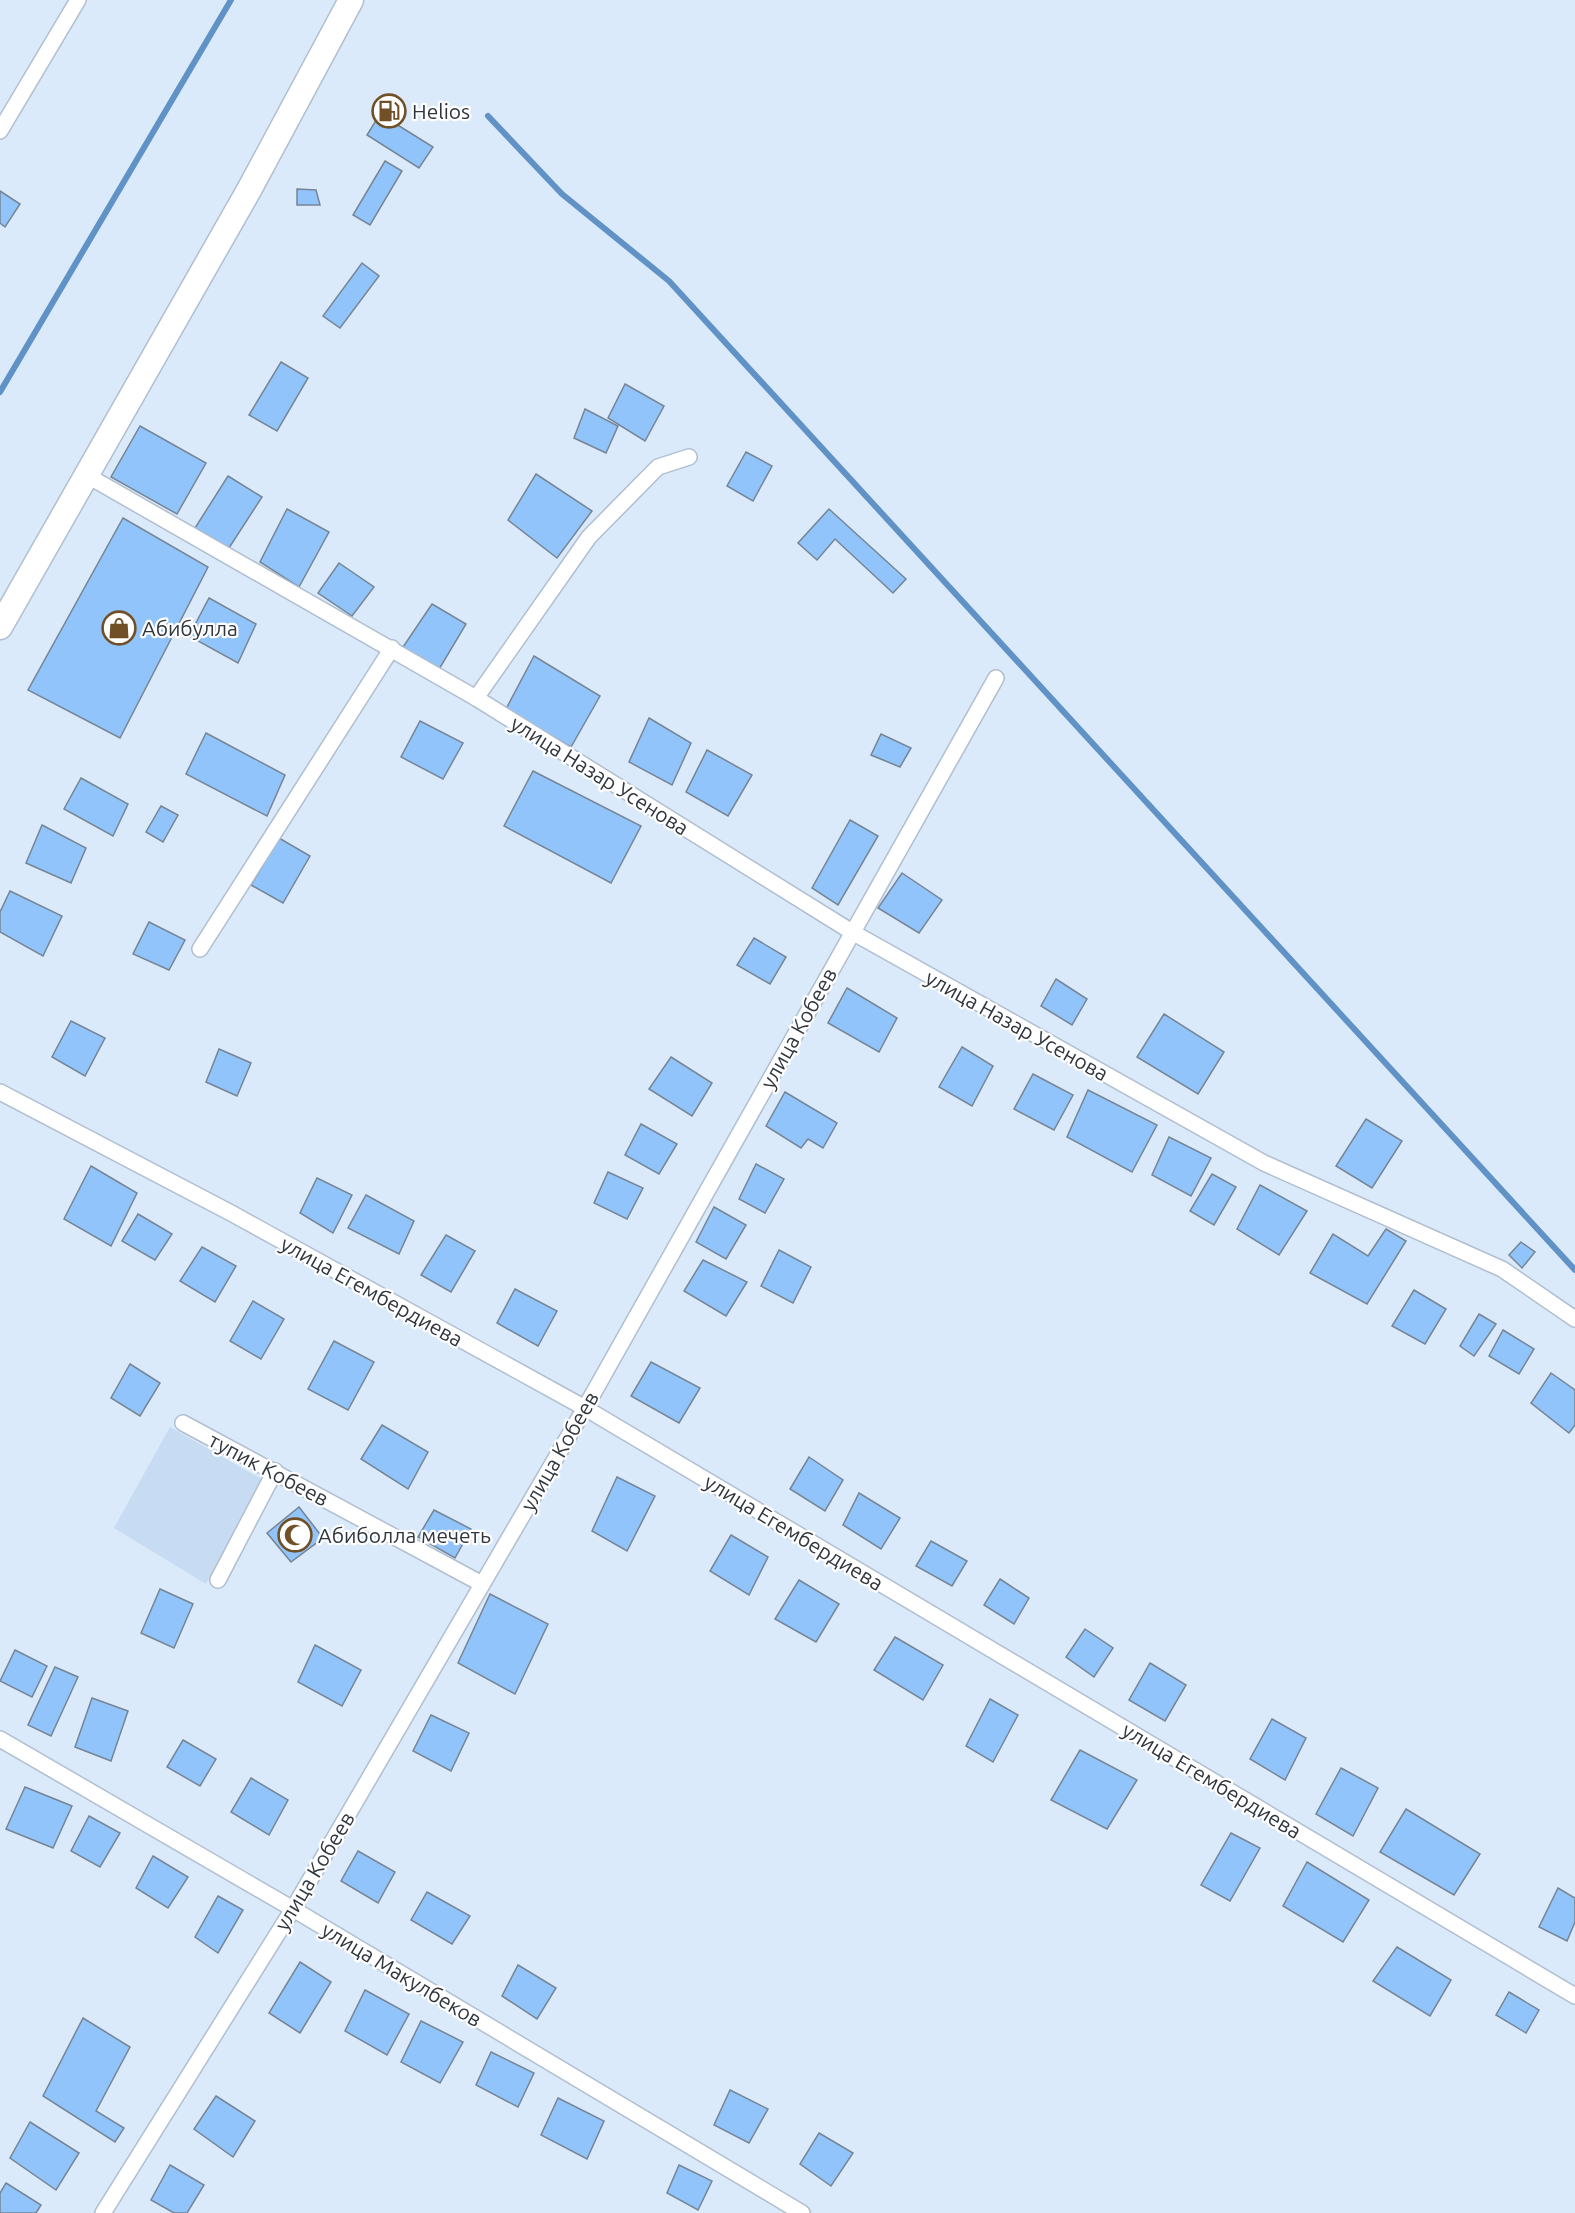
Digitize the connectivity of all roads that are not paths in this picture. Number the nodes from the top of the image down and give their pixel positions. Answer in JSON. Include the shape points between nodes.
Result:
{"nodes":[{"id":1,"x":78,"y":0,"type":"edge"},
{"id":2,"x":351,"y":0,"type":"edge"},
{"id":3,"x":0,"y":131,"type":"edge"},
{"id":4,"x":689,"y":458,"type":"dead end"},
{"id":5,"x":88,"y":476,"type":"junction"},
{"id":6,"x":0,"y":627,"type":"edge"},
{"id":7,"x":392,"y":648,"type":"junction"},
{"id":8,"x":996,"y":678,"type":"dead end"},
{"id":9,"x":476,"y":698,"type":"junction"},
{"id":10,"x":852,"y":932,"type":"junction"},
{"id":11,"x":200,"y":949,"type":"dead end"},
{"id":12,"x":0,"y":1092,"type":"edge"},
{"id":13,"x":1575,"y":1319,"type":"edge"},
{"id":14,"x":585,"y":1408,"type":"junction"},
{"id":15,"x":183,"y":1423,"type":"dead end"},
{"id":16,"x":275,"y":1471,"type":"junction"},
{"id":17,"x":218,"y":1580,"type":"dead end"},
{"id":18,"x":482,"y":1584,"type":"junction"},
{"id":19,"x":0,"y":1739,"type":"edge"},
{"id":20,"x":293,"y":1909,"type":"junction"},
{"id":21,"x":1575,"y":1996,"type":"edge"},
{"id":22,"x":103,"y":2213,"type":"edge"},
{"id":23,"x":802,"y":2213,"type":"edge"}],
"edges":[{"from":1,"to":3,"type":"street"},
{"from":2,"to":5,"type":"main road"},
{"from":4,"to":9,"type":"street","via":[[658,467],[589,537]]},
{"from":5,"to":6,"type":"main road"},
{"from":5,"to":7,"type":"street","name":"улица Назар Усенова"},
{"from":7,"to":9,"type":"street","name":"улица Назар Усенова"},
{"from":7,"to":11,"type":"street"},
{"from":8,"to":10,"type":"street","name":"улица Кобеев"},
{"from":9,"to":10,"type":"street","name":"улица Назар Усенова"},
{"from":10,"to":13,"type":"street","name":"улица Назар Усенова","via":[[1264,1163],[1502,1269]]},
{"from":10,"to":14,"type":"street","name":"улица Кобеев"},
{"from":12,"to":14,"type":"street","name":"улица Егембердиева","via":[[231,1213]]},
{"from":14,"to":18,"type":"street","name":"улица Кобеев"},
{"from":14,"to":21,"type":"street","name":"улица Егембердиева"},
{"from":15,"to":16,"type":"street","name":"тупик Кобеев"},
{"from":16,"to":17,"type":"street"},
{"from":16,"to":18,"type":"street","name":"тупик Кобеев"},
{"from":18,"to":20,"type":"street","name":"улица Кобеев"},
{"from":19,"to":20,"type":"street","name":"улица Макулбеков"},
{"from":20,"to":22,"type":"street","name":"улица Кобеев"},
{"from":20,"to":23,"type":"street","name":"улица Макулбеков"}]}
